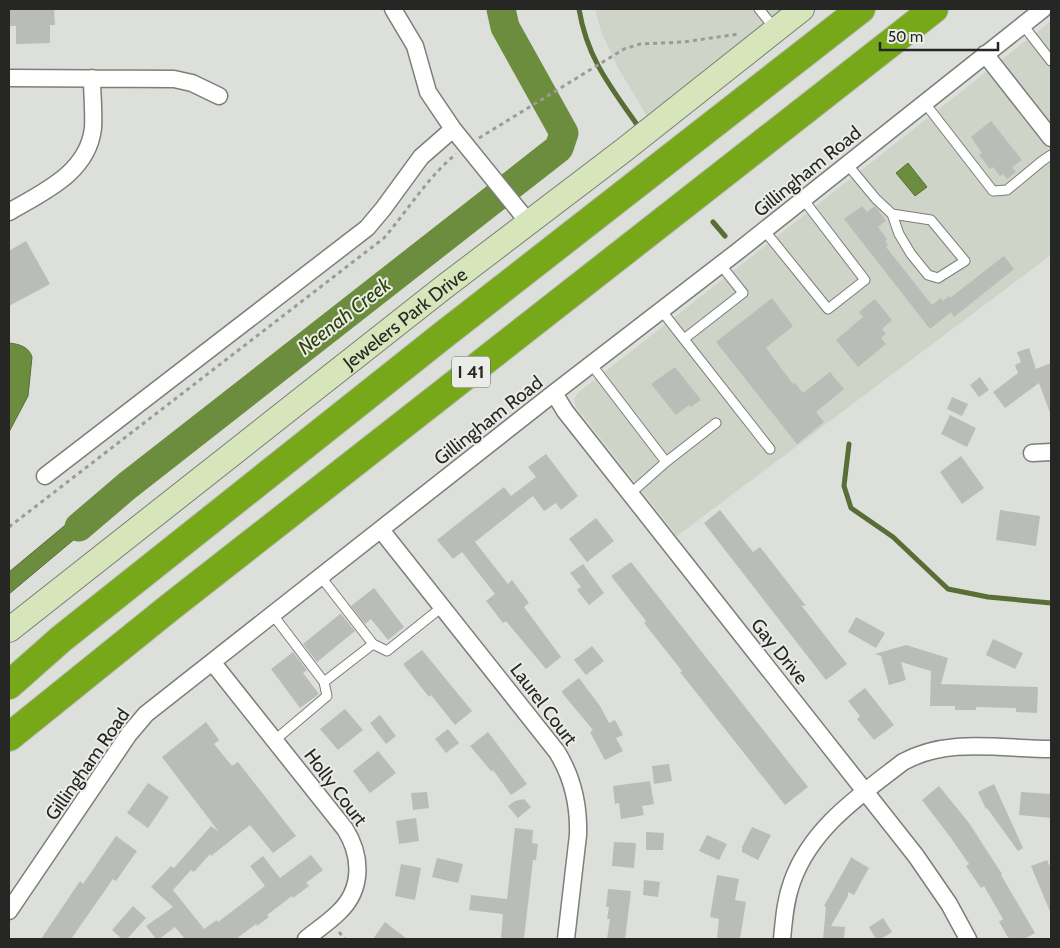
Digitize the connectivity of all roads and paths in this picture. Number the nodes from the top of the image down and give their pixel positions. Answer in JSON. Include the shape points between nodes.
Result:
{"nodes":[{"id":1,"x":393,"y":9,"type":"edge"},
{"id":2,"x":759,"y":9,"type":"edge"},
{"id":3,"x":802,"y":9,"type":"edge"},
{"id":4,"x":861,"y":9,"type":"edge"},
{"id":5,"x":934,"y":9,"type":"edge"},
{"id":6,"x":1043,"y":9,"type":"edge"},
{"id":7,"x":771,"y":23,"type":"junction"},
{"id":8,"x":1022,"y":25,"type":"junction"},
{"id":9,"x":986,"y":54,"type":"junction"},
{"id":10,"x":1051,"y":61,"type":"edge"},
{"id":11,"x":9,"y":78,"type":"edge"},
{"id":12,"x":92,"y":78,"type":"junction"},
{"id":13,"x":219,"y":96,"type":"dead end"},
{"id":14,"x":924,"y":102,"type":"junction"},
{"id":15,"x":499,"y":126,"type":"dead end"},
{"id":16,"x":453,"y":129,"type":"junction"},
{"id":17,"x":1051,"y":138,"type":"edge"},
{"id":18,"x":1051,"y":156,"type":"edge"},
{"id":19,"x":847,"y":164,"type":"junction"},
{"id":20,"x":804,"y":199,"type":"junction"},
{"id":21,"x":9,"y":212,"type":"edge"},
{"id":22,"x":892,"y":214,"type":"junction"},
{"id":23,"x":523,"y":215,"type":"junction"},
{"id":24,"x":764,"y":230,"type":"junction"},
{"id":25,"x":720,"y":264,"type":"junction"},
{"id":26,"x":661,"y":310,"type":"junction"},
{"id":27,"x":684,"y":339,"type":"junction"},
{"id":28,"x":591,"y":364,"type":"junction"},
{"id":29,"x":554,"y":393,"type":"junction"},
{"id":30,"x":716,"y":423,"type":"dead end"},
{"id":31,"x":770,"y":448,"type":"dead end"},
{"id":32,"x":1051,"y":452,"type":"edge"},
{"id":33,"x":1032,"y":453,"type":"dead end"},
{"id":34,"x":666,"y":462,"type":"junction"},
{"id":35,"x":45,"y":476,"type":"dead end"},
{"id":36,"x":631,"y":493,"type":"junction"},
{"id":37,"x":381,"y":530,"type":"junction"},
{"id":38,"x":321,"y":577,"type":"junction"},
{"id":39,"x":442,"y":606,"type":"junction"},
{"id":40,"x":273,"y":615,"type":"junction"},
{"id":41,"x":9,"y":630,"type":"edge"},
{"id":42,"x":373,"y":644,"type":"junction"},
{"id":43,"x":213,"y":663,"type":"junction"},
{"id":44,"x":324,"y":682,"type":"junction"},
{"id":45,"x":9,"y":685,"type":"edge"},
{"id":46,"x":9,"y":737,"type":"edge"},
{"id":47,"x":275,"y":740,"type":"junction"},
{"id":48,"x":1051,"y":749,"type":"edge"},
{"id":49,"x":866,"y":791,"type":"junction"},
{"id":50,"x":9,"y":911,"type":"edge"},
{"id":51,"x":306,"y":939,"type":"edge"},
{"id":52,"x":566,"y":939,"type":"edge"},
{"id":53,"x":782,"y":939,"type":"edge"},
{"id":54,"x":968,"y":939,"type":"edge"}],
"edges":[{"from":1,"to":16,"type":"street","via":[[415,46],[428,92]]},
{"from":2,"to":7,"type":"lane"},
{"from":3,"to":7,"type":"street","name":"Jewelers Park Drive"},
{"from":4,"to":45,"type":"highway","number":"I 41","via":[[442,336],[69,633]]},
{"from":5,"to":46,"type":"highway","number":"I 41","via":[[161,614]]},
{"from":6,"to":8,"type":"street","name":"Gillingham Road"},
{"from":7,"to":15,"type":"path","via":[[740,34],[640,44],[624,49]]},
{"from":7,"to":23,"type":"street","name":"Jewelers Park Drive","via":[[631,144]]},
{"from":8,"to":9,"type":"street","name":"Gillingham Road"},
{"from":8,"to":10,"type":"lane"},
{"from":9,"to":14,"type":"street","name":"Gillingham Road"},
{"from":9,"to":17,"type":"street"},
{"from":11,"to":12,"type":"street"},
{"from":12,"to":13,"type":"street","via":[[174,78]]},
{"from":12,"to":21,"type":"street","via":[[93,128],[83,158],[54,186]]},
{"from":14,"to":18,"type":"lane","via":[[993,190],[1006,190]]},
{"from":14,"to":19,"type":"street","name":"Gillingham Road"},
{"from":16,"to":23,"type":"street"},
{"from":16,"to":35,"type":"street","via":[[421,157],[367,228]]},
{"from":19,"to":20,"type":"street","name":"Gillingham Road"},
{"from":19,"to":22,"type":"lane"},
{"from":20,"to":24,"type":"street","name":"Gillingham Road"},
{"from":20,"to":24,"type":"lane","via":[[865,280],[828,309]]},
{"from":22,"to":22,"type":"lane","via":[[899,234],[928,275],[938,278],[964,261],[931,220]]},
{"from":23,"to":41,"type":"street","name":"Jewelers Park Drive","via":[[444,287]]},
{"from":24,"to":25,"type":"street","name":"Gillingham Road"},
{"from":25,"to":26,"type":"street","name":"Gillingham Road"},
{"from":25,"to":27,"type":"lane","via":[[743,293]]},
{"from":26,"to":27,"type":"lane"},
{"from":26,"to":28,"type":"street","name":"Gillingham Road"},
{"from":27,"to":31,"type":"lane"},
{"from":28,"to":29,"type":"street","name":"Gillingham Road"},
{"from":28,"to":34,"type":"lane"},
{"from":29,"to":36,"type":"street","name":"Gay Drive"},
{"from":29,"to":37,"type":"street","name":"Gillingham Road"},
{"from":30,"to":34,"type":"lane"},
{"from":32,"to":33,"type":"street"},
{"from":34,"to":36,"type":"lane"},
{"from":36,"to":49,"type":"street","name":"Gay Drive"},
{"from":37,"to":38,"type":"street","name":"Gillingham Road"},
{"from":37,"to":39,"type":"street","name":"Laurel Court"},
{"from":38,"to":40,"type":"street","name":"Gillingham Road"},
{"from":38,"to":42,"type":"lane"},
{"from":39,"to":42,"type":"lane","via":[[387,651]]},
{"from":39,"to":52,"type":"street","name":"Laurel Court","via":[[557,752],[570,778],[577,806],[578,836]]},
{"from":40,"to":43,"type":"street","name":"Gillingham Road"},
{"from":40,"to":44,"type":"lane"},
{"from":42,"to":44,"type":"lane"},
{"from":43,"to":47,"type":"street","name":"Holly Court"},
{"from":43,"to":50,"type":"street","name":"Gillingham Road","via":[[137,724]]},
{"from":44,"to":47,"type":"lane","via":[[327,696]]},
{"from":47,"to":51,"type":"street","name":"Holly Court","via":[[345,829],[356,853],[357,879],[348,902]]},
{"from":48,"to":49,"type":"street","via":[[963,746],[934,749],[903,762]]},
{"from":49,"to":53,"type":"street","via":[[825,826],[805,853],[787,899]]},
{"from":49,"to":54,"type":"street","name":"Gay Drive","via":[[922,864]]}]}
